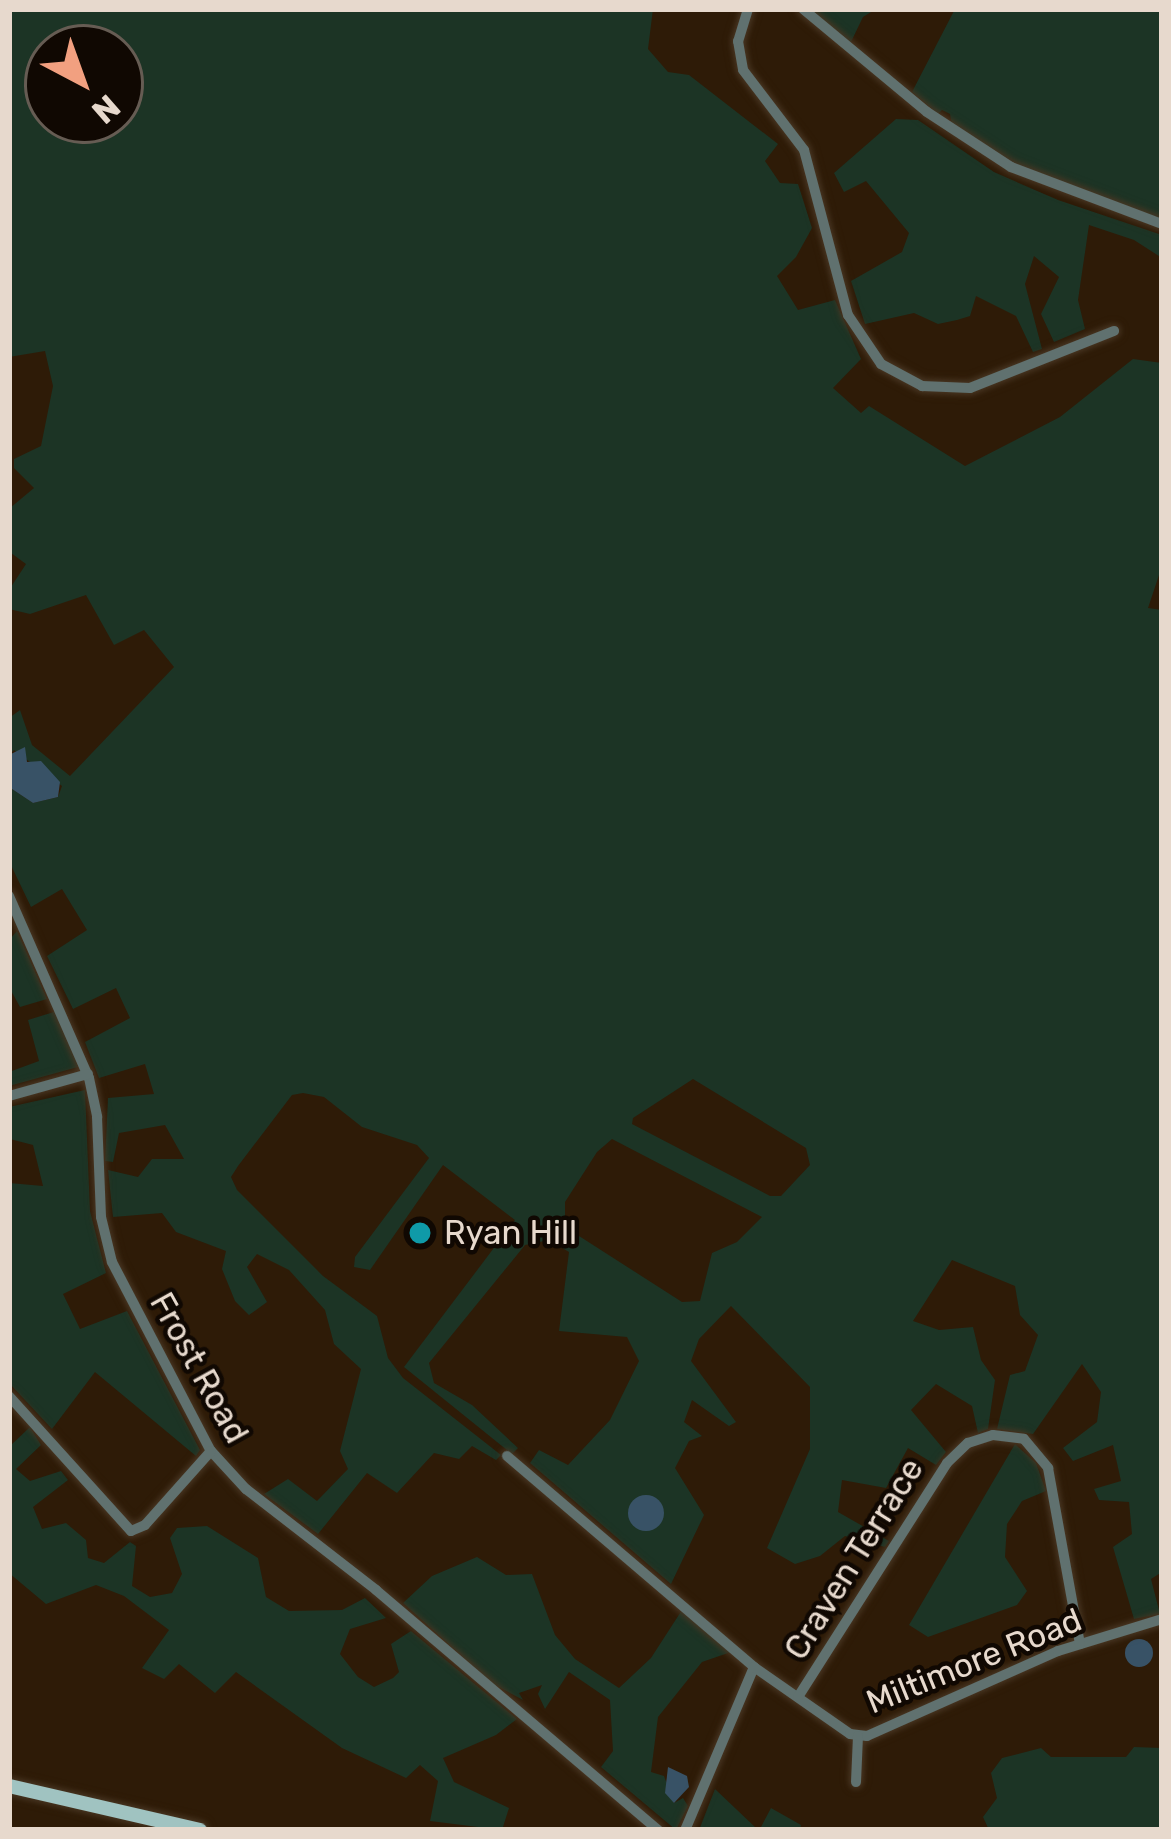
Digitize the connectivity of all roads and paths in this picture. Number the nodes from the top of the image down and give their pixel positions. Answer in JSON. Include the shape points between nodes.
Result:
{"nodes":[{"id":1,"x":748,"y":9,"type":"edge"},
{"id":2,"x":803,"y":9,"type":"edge"},
{"id":3,"x":1162,"y":224,"type":"edge"},
{"id":4,"x":1114,"y":331,"type":"dead end"},
{"id":5,"x":9,"y":896,"type":"edge"},
{"id":6,"x":88,"y":1074,"type":"junction"},
{"id":7,"x":9,"y":1096,"type":"edge"},
{"id":8,"x":9,"y":1396,"type":"edge"},
{"id":9,"x":211,"y":1451,"type":"junction"},
{"id":10,"x":507,"y":1456,"type":"dead end"},
{"id":11,"x":1162,"y":1619,"type":"edge"},
{"id":12,"x":1080,"y":1644,"type":"junction"},
{"id":13,"x":754,"y":1667,"type":"junction"},
{"id":14,"x":798,"y":1697,"type":"junction"},
{"id":15,"x":858,"y":1736,"type":"junction"},
{"id":16,"x":856,"y":1782,"type":"dead end"},
{"id":17,"x":9,"y":1786,"type":"edge"},
{"id":18,"x":200,"y":1830,"type":"edge"},
{"id":19,"x":658,"y":1830,"type":"edge"},
{"id":20,"x":685,"y":1830,"type":"edge"}],
"edges":[{"from":1,"to":4,"type":"street","via":[[737,40],[743,70],[804,150],[848,315],[881,364],[922,386],[970,388]]},
{"from":2,"to":3,"type":"street","via":[[995,158]]},
{"from":5,"to":6,"type":"street","name":"Frost Road"},
{"from":6,"to":7,"type":"street"},
{"from":6,"to":9,"type":"street","name":"Frost Road","via":[[107,1249]]},
{"from":8,"to":9,"type":"street","via":[[131,1532]]},
{"from":9,"to":19,"type":"street","name":"Frost Road","via":[[246,1489]]},
{"from":10,"to":13,"type":"street","name":"Miltimore Road"},
{"from":11,"to":12,"type":"street","name":"Miltimore Road"},
{"from":12,"to":14,"type":"street","name":"Craven Terrace","via":[[1048,1468],[1024,1439],[993,1435],[968,1443],[947,1463]]},
{"from":12,"to":15,"type":"street","name":"Miltimore Road"},
{"from":13,"to":14,"type":"street","name":"Miltimore Road"},
{"from":13,"to":20,"type":"street"},
{"from":14,"to":15,"type":"street","name":"Miltimore Road"},
{"from":15,"to":16,"type":"street"},
{"from":17,"to":18,"type":"main road"}]}
